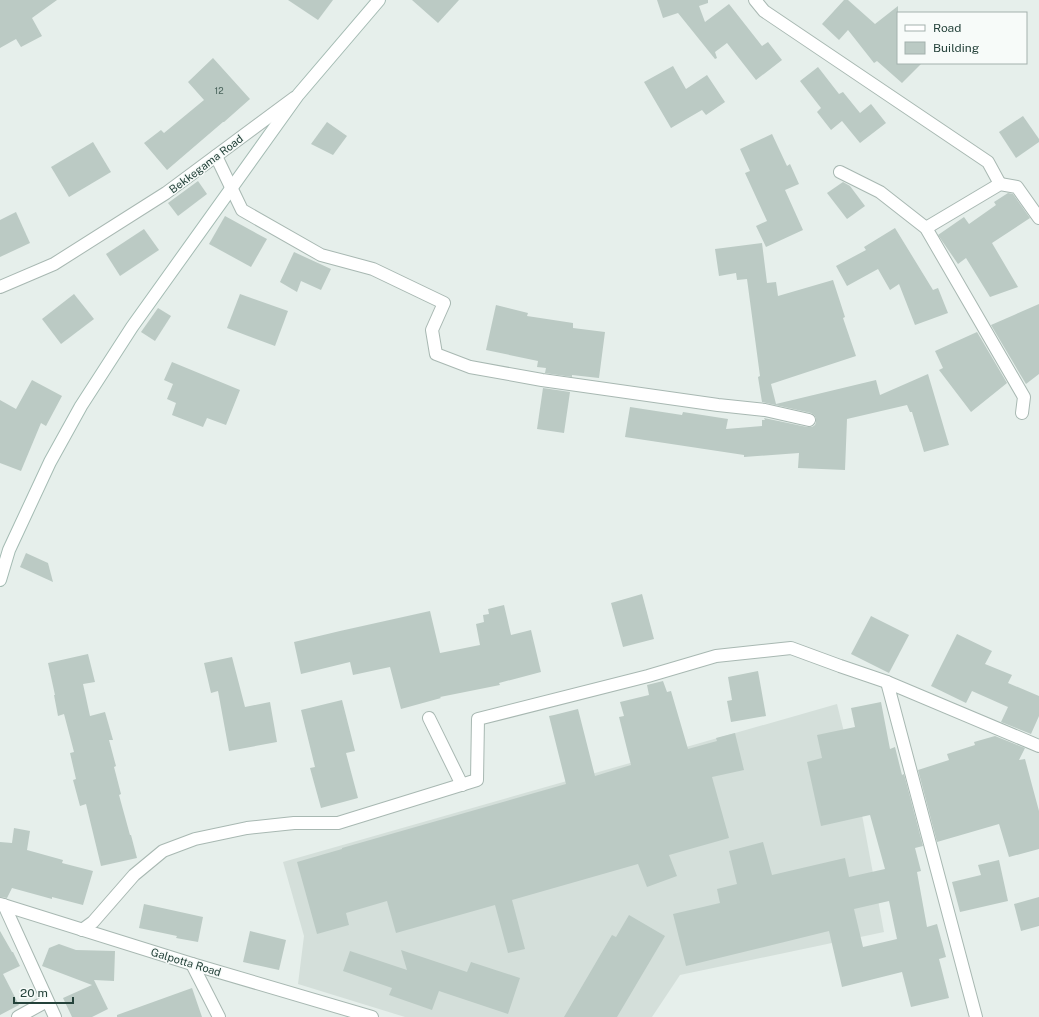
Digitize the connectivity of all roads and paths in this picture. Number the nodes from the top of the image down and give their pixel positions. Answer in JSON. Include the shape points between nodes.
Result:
{"nodes":[{"id":1,"x":379,"y":0,"type":"edge"},
{"id":2,"x":755,"y":0,"type":"edge"},
{"id":3,"x":298,"y":95,"type":"junction"},
{"id":4,"x":216,"y":156,"type":"junction"},
{"id":5,"x":840,"y":172,"type":"dead end"},
{"id":6,"x":1000,"y":184,"type":"junction"},
{"id":7,"x":231,"y":189,"type":"junction"},
{"id":8,"x":1039,"y":218,"type":"edge"},
{"id":9,"x":926,"y":228,"type":"junction"},
{"id":10,"x":0,"y":287,"type":"edge"},
{"id":11,"x":1022,"y":413,"type":"dead end"},
{"id":12,"x":809,"y":420,"type":"dead end"},
{"id":13,"x":0,"y":580,"type":"edge"},
{"id":14,"x":887,"y":682,"type":"junction"},
{"id":15,"x":429,"y":718,"type":"dead end"},
{"id":16,"x":1039,"y":746,"type":"edge"},
{"id":17,"x":462,"y":785,"type":"junction"},
{"id":18,"x":2,"y":904,"type":"edge"},
{"id":19,"x":82,"y":930,"type":"junction"},
{"id":20,"x":192,"y":964,"type":"junction"},
{"id":21,"x":47,"y":1001,"type":"junction"},
{"id":22,"x":18,"y":1017,"type":"edge"},
{"id":23,"x":55,"y":1017,"type":"edge"},
{"id":24,"x":219,"y":1017,"type":"edge"},
{"id":25,"x":372,"y":1017,"type":"edge"},
{"id":26,"x":976,"y":1017,"type":"edge"}],
"edges":[{"from":1,"to":3,"type":"street","name":"Bekkegama Road"},
{"from":2,"to":6,"type":"street","via":[[764,11],[988,162]]},
{"from":3,"to":4,"type":"street","name":"Bekkegama Road"},
{"from":3,"to":7,"type":"street"},
{"from":4,"to":7,"type":"street"},
{"from":4,"to":10,"type":"street","name":"Bekkegama Road","via":[[166,193],[54,264]]},
{"from":5,"to":9,"type":"street","via":[[880,192]]},
{"from":6,"to":8,"type":"street","via":[[1017,188]]},
{"from":6,"to":9,"type":"street"},
{"from":7,"to":12,"type":"street","via":[[242,210],[322,255],[373,270],[444,303],[432,330],[436,354],[470,367],[542,380],[765,410]]},
{"from":7,"to":13,"type":"street","via":[[132,327],[81,406],[50,462],[15,536]]},
{"from":9,"to":11,"type":"street","via":[[1024,397]]},
{"from":14,"to":16,"type":"street"},
{"from":14,"to":17,"type":"street","via":[[791,648],[716,656],[478,719],[477,780]]},
{"from":14,"to":26,"type":"street"},
{"from":15,"to":17,"type":"street"},
{"from":17,"to":19,"type":"street","via":[[338,823],[294,823],[247,828],[195,839],[163,851],[134,875],[93,922]]},
{"from":18,"to":19,"type":"street","name":"Galpotta Road"},
{"from":18,"to":21,"type":"street"},
{"from":19,"to":20,"type":"street","name":"Galpotta Road"},
{"from":20,"to":24,"type":"street"},
{"from":20,"to":25,"type":"street","name":"Galpotta Road"},
{"from":21,"to":22,"type":"street"},
{"from":21,"to":23,"type":"street"}]}
